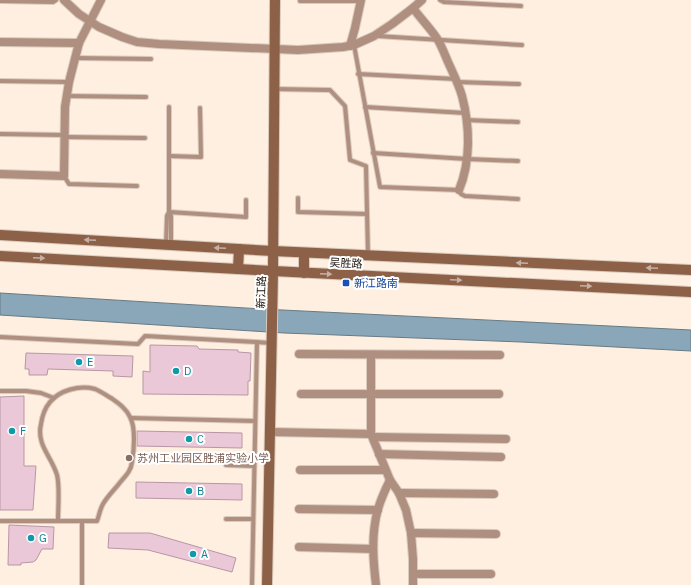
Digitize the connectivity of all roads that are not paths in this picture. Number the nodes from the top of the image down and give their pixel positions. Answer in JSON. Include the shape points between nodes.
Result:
{"nodes":[{"id":1,"x":56,"y":0,"type":"edge"},
{"id":2,"x":64,"y":0,"type":"edge"},
{"id":3,"x":101,"y":0,"type":"edge"},
{"id":4,"x":275,"y":0,"type":"edge"},
{"id":5,"x":422,"y":0,"type":"edge"},
{"id":6,"x":440,"y":0,"type":"edge"},
{"id":7,"x":0,"y":1,"type":"edge"},
{"id":8,"x":300,"y":1,"type":"dead end"},
{"id":9,"x":360,"y":1,"type":"edge"},
{"id":10,"x":520,"y":6,"type":"dead end"},
{"id":11,"x":413,"y":8,"type":"junction"},
{"id":12,"x":90,"y":21,"type":"junction"},
{"id":13,"x":374,"y":36,"type":"junction"},
{"id":14,"x":438,"y":40,"type":"junction"},
{"id":15,"x":0,"y":42,"type":"edge"},
{"id":16,"x":80,"y":44,"type":"junction"},
{"id":17,"x":352,"y":45,"type":"junction"},
{"id":18,"x":522,"y":45,"type":"dead end"},
{"id":19,"x":275,"y":50,"type":"junction"},
{"id":20,"x":75,"y":58,"type":"junction"},
{"id":21,"x":151,"y":59,"type":"dead end"},
{"id":22,"x":358,"y":74,"type":"junction"},
{"id":23,"x":0,"y":81,"type":"edge"},
{"id":24,"x":456,"y":81,"type":"junction"},
{"id":25,"x":69,"y":82,"type":"junction"},
{"id":26,"x":520,"y":84,"type":"dead end"},
{"id":27,"x":275,"y":89,"type":"junction"},
{"id":28,"x":67,"y":96,"type":"junction"},
{"id":29,"x":146,"y":97,"type":"dead end"},
{"id":30,"x":169,"y":107,"type":"dead end"},
{"id":31,"x":200,"y":108,"type":"dead end"},
{"id":32,"x":365,"y":108,"type":"junction"},
{"id":33,"x":465,"y":117,"type":"junction"},
{"id":34,"x":518,"y":122,"type":"dead end"},
{"id":35,"x":0,"y":134,"type":"edge"},
{"id":36,"x":64,"y":136,"type":"junction"},
{"id":37,"x":145,"y":138,"type":"dead end"},
{"id":38,"x":373,"y":152,"type":"junction"},
{"id":39,"x":169,"y":156,"type":"junction"},
{"id":40,"x":467,"y":159,"type":"junction"},
{"id":41,"x":518,"y":161,"type":"dead end"},
{"id":42,"x":0,"y":174,"type":"edge"},
{"id":43,"x":64,"y":176,"type":"junction"},
{"id":44,"x":137,"y":186,"type":"dead end"},
{"id":45,"x":459,"y":190,"type":"junction"},
{"id":46,"x":298,"y":198,"type":"dead end"},
{"id":47,"x":518,"y":199,"type":"dead end"},
{"id":48,"x":246,"y":200,"type":"dead end"},
{"id":49,"x":169,"y":212,"type":"junction"},
{"id":50,"x":367,"y":214,"type":"junction"},
{"id":51,"x":0,"y":235,"type":"edge"},
{"id":52,"x":169,"y":245,"type":"junction"},
{"id":53,"x":239,"y":249,"type":"junction"},
{"id":54,"x":273,"y":251,"type":"junction"},
{"id":55,"x":304,"y":253,"type":"junction"},
{"id":56,"x":0,"y":256,"type":"edge"},
{"id":57,"x":368,"y":256,"type":"junction"},
{"id":58,"x":238,"y":269,"type":"junction"},
{"id":59,"x":691,"y":270,"type":"edge"},
{"id":60,"x":273,"y":271,"type":"junction"},
{"id":61,"x":304,"y":273,"type":"junction"},
{"id":62,"x":691,"y":292,"type":"edge"},
{"id":63,"x":0,"y":338,"type":"edge"},
{"id":64,"x":272,"y":339,"type":"junction"},
{"id":65,"x":257,"y":342,"type":"junction"},
{"id":66,"x":299,"y":354,"type":"dead end"},
{"id":67,"x":371,"y":355,"type":"junction"},
{"id":68,"x":500,"y":355,"type":"dead end"},
{"id":69,"x":0,"y":391,"type":"edge"},
{"id":70,"x":301,"y":394,"type":"dead end"},
{"id":71,"x":371,"y":394,"type":"junction"},
{"id":72,"x":499,"y":394,"type":"dead end"},
{"id":73,"x":54,"y":398,"type":"junction"},
{"id":74,"x":131,"y":418,"type":"junction"},
{"id":75,"x":255,"y":421,"type":"junction"},
{"id":76,"x":270,"y":432,"type":"junction"},
{"id":77,"x":372,"y":435,"type":"junction"},
{"id":78,"x":506,"y":439,"type":"dead end"},
{"id":79,"x":379,"y":454,"type":"junction"},
{"id":80,"x":501,"y":457,"type":"dead end"},
{"id":81,"x":226,"y":465,"type":"dead end"},
{"id":82,"x":254,"y":466,"type":"junction"},
{"id":83,"x":300,"y":470,"type":"dead end"},
{"id":84,"x":385,"y":470,"type":"junction"},
{"id":85,"x":390,"y":480,"type":"junction"},
{"id":86,"x":399,"y":493,"type":"junction"},
{"id":87,"x":494,"y":494,"type":"dead end"},
{"id":88,"x":299,"y":509,"type":"dead end"},
{"id":89,"x":378,"y":510,"type":"junction"},
{"id":90,"x":226,"y":519,"type":"dead end"},
{"id":91,"x":253,"y":519,"type":"junction"},
{"id":92,"x":0,"y":521,"type":"edge"},
{"id":93,"x":58,"y":521,"type":"junction"},
{"id":94,"x":82,"y":521,"type":"junction"},
{"id":95,"x":411,"y":533,"type":"junction"},
{"id":96,"x":496,"y":534,"type":"dead end"},
{"id":97,"x":299,"y":547,"type":"dead end"},
{"id":98,"x":373,"y":549,"type":"junction"},
{"id":99,"x":413,"y":574,"type":"junction"},
{"id":100,"x":491,"y":574,"type":"dead end"},
{"id":101,"x":82,"y":585,"type":"edge"},
{"id":102,"x":252,"y":585,"type":"edge"},
{"id":103,"x":267,"y":585,"type":"edge"},
{"id":104,"x":376,"y":585,"type":"edge"},
{"id":105,"x":413,"y":585,"type":"edge"}],
"edges":[{"from":1,"to":7,"type":"lane"},
{"from":2,"to":12,"type":"street"},
{"from":3,"to":12,"type":"street"},
{"from":4,"to":19,"type":"main road","name":"新江路"},
{"from":5,"to":11,"type":"street"},
{"from":6,"to":10,"type":"lane"},
{"from":8,"to":9,"type":"lane"},
{"from":9,"to":17,"type":"street"},
{"from":11,"to":13,"type":"street"},
{"from":11,"to":14,"type":"street"},
{"from":12,"to":16,"type":"street"},
{"from":12,"to":19,"type":"street","via":[[137,42]]},
{"from":13,"to":14,"type":"lane"},
{"from":13,"to":17,"type":"street"},
{"from":14,"to":18,"type":"lane"},
{"from":14,"to":24,"type":"street"},
{"from":15,"to":16,"type":"street"},
{"from":16,"to":20,"type":"street"},
{"from":17,"to":19,"type":"street"},
{"from":17,"to":22,"type":"lane"},
{"from":19,"to":27,"type":"main road","name":"新江路"},
{"from":20,"to":21,"type":"lane"},
{"from":20,"to":25,"type":"street"},
{"from":22,"to":24,"type":"lane"},
{"from":22,"to":32,"type":"lane"},
{"from":23,"to":25,"type":"lane"},
{"from":24,"to":26,"type":"lane"},
{"from":24,"to":33,"type":"street"},
{"from":25,"to":28,"type":"street"},
{"from":27,"to":50,"type":"lane","via":[[330,90],[345,106],[350,160],[366,166]]},
{"from":27,"to":54,"type":"main road","name":"新江路"},
{"from":28,"to":29,"type":"lane"},
{"from":28,"to":36,"type":"street"},
{"from":30,"to":39,"type":"lane"},
{"from":31,"to":39,"type":"lane","via":[[201,157]]},
{"from":32,"to":33,"type":"lane"},
{"from":32,"to":38,"type":"lane"},
{"from":33,"to":34,"type":"lane"},
{"from":33,"to":40,"type":"street","via":[[468,135]]},
{"from":35,"to":36,"type":"lane"},
{"from":36,"to":37,"type":"lane"},
{"from":36,"to":43,"type":"street"},
{"from":38,"to":40,"type":"lane"},
{"from":38,"to":45,"type":"lane","via":[[380,187]]},
{"from":39,"to":49,"type":"lane"},
{"from":40,"to":41,"type":"lane"},
{"from":40,"to":45,"type":"street"},
{"from":42,"to":43,"type":"street"},
{"from":43,"to":44,"type":"lane","via":[[70,184]]},
{"from":45,"to":47,"type":"lane","via":[[465,196]]},
{"from":46,"to":50,"type":"lane","via":[[298,212]]},
{"from":48,"to":49,"type":"lane","via":[[246,216]]},
{"from":49,"to":52,"type":"lane"},
{"from":50,"to":57,"type":"lane"},
{"from":52,"to":51,"type":"main road","name":"吴胜路","one_way":true},
{"from":53,"to":52,"type":"main road","name":"吴胜路","one_way":true},
{"from":53,"to":54,"type":"main road","name":"吴胜路"},
{"from":53,"to":58,"type":"main road"},
{"from":54,"to":55,"type":"main road","name":"吴胜路"},
{"from":54,"to":60,"type":"main road","name":"新江路"},
{"from":55,"to":57,"type":"main road","name":"吴胜路"},
{"from":55,"to":61,"type":"main road"},
{"from":56,"to":58,"type":"main road","name":"吴胜路","one_way":true},
{"from":59,"to":57,"type":"main road","name":"吴胜路","one_way":true},
{"from":58,"to":60,"type":"main road","name":"吴胜路"},
{"from":60,"to":61,"type":"main road","name":"吴胜路"},
{"from":60,"to":64,"type":"main road","name":"新江路"},
{"from":61,"to":62,"type":"main road","name":"吴胜路","one_way":true},
{"from":63,"to":65,"type":"lane","via":[[138,344],[145,336]]},
{"from":64,"to":65,"type":"lane"},
{"from":64,"to":76,"type":"main road","name":"新江路"},
{"from":65,"to":75,"type":"lane"},
{"from":66,"to":67,"type":"street"},
{"from":67,"to":68,"type":"street"},
{"from":67,"to":71,"type":"street"},
{"from":69,"to":73,"type":"lane","via":[[26,391]]},
{"from":70,"to":71,"type":"street"},
{"from":71,"to":72,"type":"street"},
{"from":71,"to":77,"type":"street"},
{"from":73,"to":74,"type":"lane","via":[[72,389],[95,389],[125,409]]},
{"from":73,"to":93,"type":"lane","via":[[46,408],[40,432],[41,444],[57,476]]},
{"from":74,"to":75,"type":"lane"},
{"from":74,"to":94,"type":"lane","via":[[134,447],[128,474],[103,505],[97,521]]},
{"from":75,"to":82,"type":"lane"},
{"from":76,"to":77,"type":"street"},
{"from":76,"to":103,"type":"main road","name":"新江路"},
{"from":77,"to":78,"type":"street"},
{"from":77,"to":79,"type":"street"},
{"from":79,"to":80,"type":"street"},
{"from":79,"to":84,"type":"street"},
{"from":81,"to":82,"type":"lane"},
{"from":82,"to":91,"type":"lane"},
{"from":83,"to":84,"type":"street"},
{"from":84,"to":85,"type":"street"},
{"from":85,"to":86,"type":"street"},
{"from":85,"to":89,"type":"street"},
{"from":86,"to":87,"type":"street"},
{"from":86,"to":95,"type":"street"},
{"from":88,"to":89,"type":"street"},
{"from":89,"to":98,"type":"street"},
{"from":90,"to":91,"type":"lane"},
{"from":91,"to":102,"type":"lane"},
{"from":92,"to":93,"type":"lane"},
{"from":93,"to":94,"type":"lane"},
{"from":94,"to":101,"type":"lane"},
{"from":95,"to":96,"type":"street"},
{"from":95,"to":99,"type":"street"},
{"from":97,"to":98,"type":"street"},
{"from":98,"to":104,"type":"street"},
{"from":99,"to":100,"type":"street"},
{"from":99,"to":105,"type":"street"}]}
